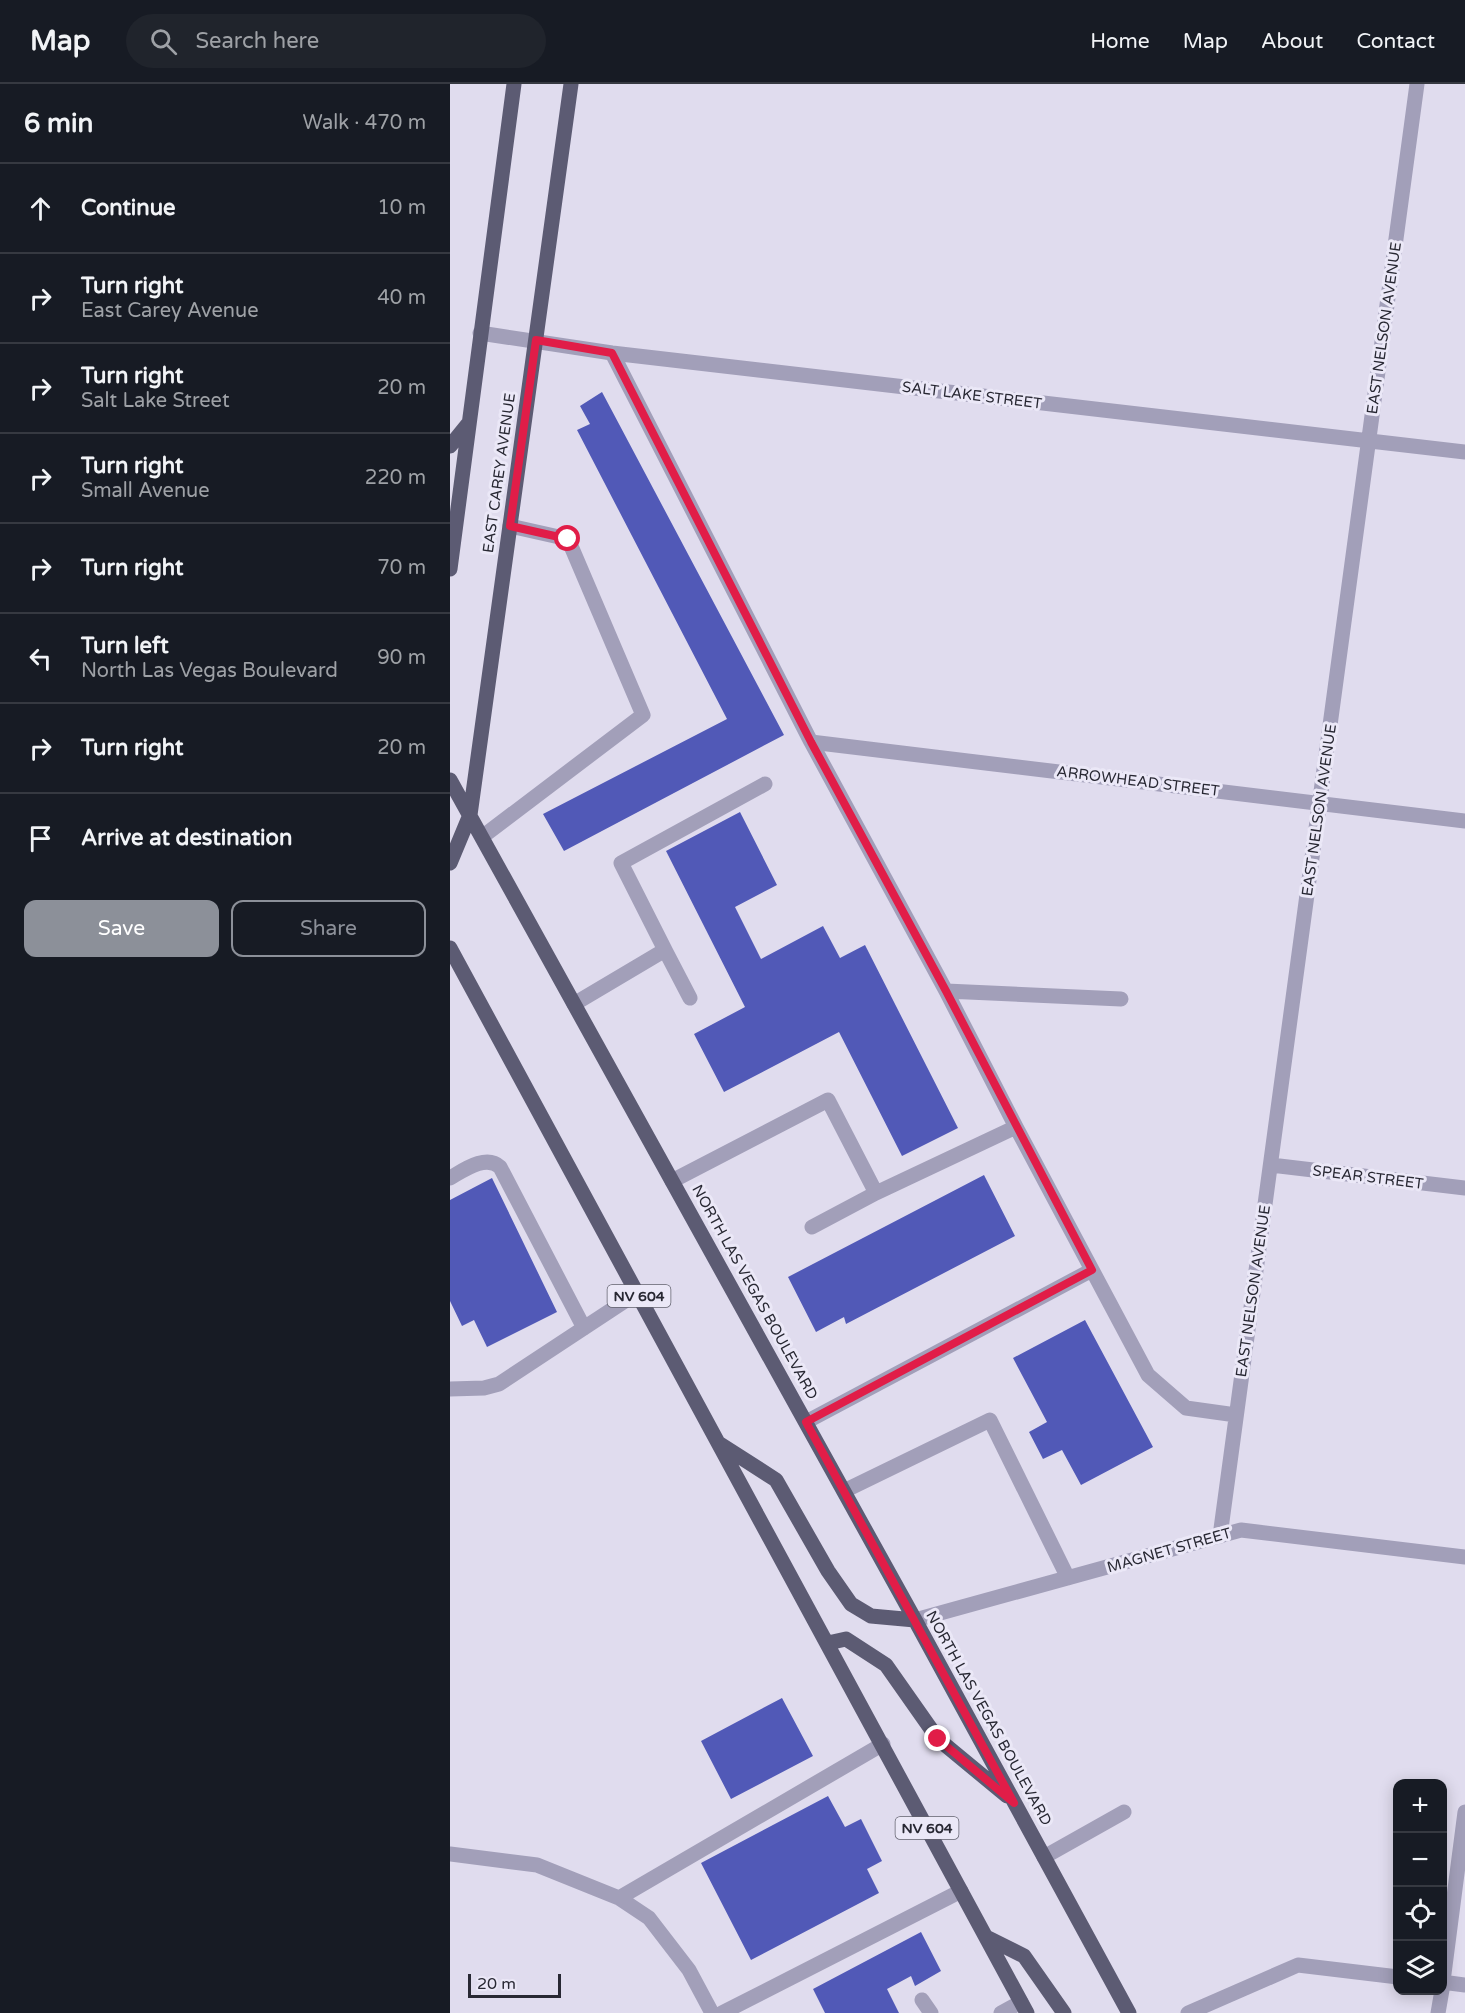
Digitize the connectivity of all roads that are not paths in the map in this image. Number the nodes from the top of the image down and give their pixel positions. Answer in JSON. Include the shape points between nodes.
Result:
{"nodes":[{"id":1,"x":514,"y":84,"type":"edge"},
{"id":2,"x":571,"y":84,"type":"edge"},
{"id":3,"x":1417,"y":84,"type":"edge"},
{"id":4,"x":480,"y":333,"type":"junction"},
{"id":5,"x":536,"y":340,"type":"junction"},
{"id":6,"x":612,"y":353,"type":"junction"},
{"id":7,"x":468,"y":424,"type":"junction"},
{"id":8,"x":1369,"y":441,"type":"junction"},
{"id":9,"x":450,"y":446,"type":"edge"},
{"id":10,"x":1465,"y":452,"type":"edge"},
{"id":11,"x":510,"y":526,"type":"junction"},
{"id":12,"x":450,"y":569,"type":"edge"},
{"id":13,"x":811,"y":742,"type":"junction"},
{"id":14,"x":450,"y":780,"type":"edge"},
{"id":15,"x":765,"y":784,"type":"dead end"},
{"id":16,"x":1320,"y":803,"type":"junction"},
{"id":17,"x":470,"y":814,"type":"junction"},
{"id":18,"x":1465,"y":821,"type":"edge"},
{"id":19,"x":482,"y":837,"type":"junction"},
{"id":20,"x":450,"y":863,"type":"edge"},
{"id":21,"x":450,"y":948,"type":"edge"},
{"id":22,"x":665,"y":950,"type":"junction"},
{"id":23,"x":946,"y":991,"type":"junction"},
{"id":24,"x":690,"y":998,"type":"dead end"},
{"id":25,"x":1121,"y":999,"type":"dead end"},
{"id":26,"x":574,"y":1004,"type":"junction"},
{"id":27,"x":1016,"y":1127,"type":"junction"},
{"id":28,"x":1270,"y":1165,"type":"junction"},
{"id":29,"x":450,"y":1178,"type":"edge"},
{"id":30,"x":672,"y":1181,"type":"junction"},
{"id":31,"x":1465,"y":1188,"type":"edge"},
{"id":32,"x":876,"y":1193,"type":"junction"},
{"id":33,"x":812,"y":1227,"type":"dead end"},
{"id":34,"x":1092,"y":1270,"type":"junction"},
{"id":35,"x":638,"y":1293,"type":"junction"},
{"id":36,"x":584,"y":1328,"type":"junction"},
{"id":37,"x":450,"y":1389,"type":"edge"},
{"id":38,"x":1236,"y":1415,"type":"junction"},
{"id":39,"x":806,"y":1422,"type":"junction"},
{"id":40,"x":719,"y":1443,"type":"junction"},
{"id":41,"x":844,"y":1491,"type":"junction"},
{"id":42,"x":1220,"y":1536,"type":"junction"},
{"id":43,"x":1465,"y":1557,"type":"edge"},
{"id":44,"x":1068,"y":1578,"type":"junction"},
{"id":45,"x":915,"y":1620,"type":"junction"},
{"id":46,"x":828,"y":1643,"type":"junction"},
{"id":47,"x":883,"y":1744,"type":"junction"},
{"id":48,"x":1014,"y":1803,"type":"junction"},
{"id":49,"x":1124,"y":1812,"type":"dead end"},
{"id":50,"x":1465,"y":1812,"type":"edge"},
{"id":51,"x":450,"y":1854,"type":"edge"},
{"id":52,"x":1044,"y":1857,"type":"junction"},
{"id":53,"x":962,"y":1892,"type":"junction"},
{"id":54,"x":619,"y":1898,"type":"junction"},
{"id":55,"x":986,"y":1937,"type":"junction"},
{"id":56,"x":1447,"y":1954,"type":"edge"},
{"id":57,"x":1393,"y":1976,"type":"edge"},
{"id":58,"x":1465,"y":1985,"type":"edge"},
{"id":59,"x":1447,"y":1986,"type":"edge"},
{"id":60,"x":1441,"y":1995,"type":"edge"},
{"id":61,"x":1219,"y":2007,"type":"edge"},
{"id":62,"x":1024,"y":2008,"type":"edge"},
{"id":63,"x":712,"y":2013,"type":"edge"},
{"id":64,"x":722,"y":2013,"type":"edge"},
{"id":65,"x":1001,"y":2013,"type":"edge"},
{"id":66,"x":1064,"y":2013,"type":"edge"},
{"id":67,"x":1129,"y":2013,"type":"edge"},
{"id":68,"x":1188,"y":2013,"type":"edge"},
{"id":69,"x":1438,"y":2013,"type":"edge"}],
"edges":[{"from":1,"to":4,"type":"main road"},
{"from":2,"to":5,"type":"main road","name":"EAST CAREY AVENUE"},
{"from":3,"to":8,"type":"street","name":"EAST NELSON AVENUE"},
{"from":4,"to":5,"type":"street","name":"SALT LAKE STREET"},
{"from":4,"to":7,"type":"main road"},
{"from":5,"to":6,"type":"street","name":"SALT LAKE STREET"},
{"from":5,"to":11,"type":"main road","name":"EAST CAREY AVENUE"},
{"from":6,"to":8,"type":"street","name":"SALT LAKE STREET"},
{"from":6,"to":13,"type":"street"},
{"from":7,"to":9,"type":"main road"},
{"from":7,"to":12,"type":"main road"},
{"from":8,"to":10,"type":"street","name":"SALT LAKE STREET"},
{"from":8,"to":16,"type":"street","name":"EAST NELSON AVENUE"},
{"from":11,"to":17,"type":"main road","name":"EAST CAREY AVENUE"},
{"from":11,"to":19,"type":"street","via":[[568,539],[643,716]]},
{"from":13,"to":16,"type":"street","name":"ARROWHEAD STREET"},
{"from":13,"to":23,"type":"street"},
{"from":14,"to":17,"type":"main road","name":"NORTH LAS VEGAS BOULEVARD"},
{"from":15,"to":22,"type":"street","via":[[621,863]]},
{"from":16,"to":18,"type":"street","name":"ARROWHEAD STREET"},
{"from":16,"to":28,"type":"street","name":"EAST NELSON AVENUE"},
{"from":17,"to":19,"type":"main road","name":"NORTH LAS VEGAS BOULEVARD"},
{"from":17,"to":20,"type":"main road","name":"EAST CAREY AVENUE"},
{"from":19,"to":26,"type":"main road","name":"NORTH LAS VEGAS BOULEVARD"},
{"from":21,"to":35,"type":"main road","number":"NV 604"},
{"from":22,"to":24,"type":"street"},
{"from":22,"to":26,"type":"street"},
{"from":23,"to":25,"type":"street"},
{"from":23,"to":27,"type":"street"},
{"from":26,"to":30,"type":"main road","name":"NORTH LAS VEGAS BOULEVARD"},
{"from":27,"to":32,"type":"street"},
{"from":27,"to":34,"type":"street"},
{"from":28,"to":31,"type":"street","name":"SPEAR STREET"},
{"from":28,"to":38,"type":"street","name":"EAST NELSON AVENUE"},
{"from":29,"to":36,"type":"street","via":[[486,1161],[500,1167]]},
{"from":30,"to":32,"type":"street","via":[[828,1100]]},
{"from":30,"to":39,"type":"main road","name":"NORTH LAS VEGAS BOULEVARD"},
{"from":32,"to":33,"type":"street"},
{"from":34,"to":38,"type":"street","via":[[1148,1375],[1186,1408]]},
{"from":34,"to":39,"type":"street"},
{"from":35,"to":36,"type":"street"},
{"from":35,"to":40,"type":"main road","number":"NV 604"},
{"from":36,"to":37,"type":"street","via":[[499,1384]]},
{"from":38,"to":42,"type":"street","name":"EAST NELSON AVENUE"},
{"from":39,"to":41,"type":"main road","name":"NORTH LAS VEGAS BOULEVARD"},
{"from":40,"to":45,"type":"main road","via":[[776,1480],[851,1604],[871,1617]]},
{"from":40,"to":46,"type":"main road","number":"NV 604"},
{"from":41,"to":44,"type":"street","via":[[990,1420]]},
{"from":41,"to":45,"type":"main road","name":"NORTH LAS VEGAS BOULEVARD"},
{"from":42,"to":43,"type":"street","name":"MAGNET STREET","via":[[1241,1530]]},
{"from":42,"to":44,"type":"street","name":"MAGNET STREET"},
{"from":44,"to":45,"type":"street","name":"MAGNET STREET"},
{"from":45,"to":48,"type":"main road","name":"NORTH LAS VEGAS BOULEVARD"},
{"from":46,"to":47,"type":"main road","number":"NV 604"},
{"from":46,"to":48,"type":"main road","via":[[846,1639],[886,1665],[938,1739]]},
{"from":47,"to":53,"type":"main road","number":"NV 604"},
{"from":47,"to":54,"type":"street"},
{"from":48,"to":52,"type":"main road","name":"NORTH LAS VEGAS BOULEVARD"},
{"from":49,"to":52,"type":"street"},
{"from":50,"to":56,"type":"street"},
{"from":51,"to":54,"type":"street","via":[[537,1865]]},
{"from":52,"to":67,"type":"main road","name":"NORTH LAS VEGAS BOULEVARD"},
{"from":53,"to":55,"type":"main road","number":"NV 604"},
{"from":53,"to":64,"type":"street"},
{"from":54,"to":63,"type":"street","via":[[649,1918],[689,1970]]},
{"from":55,"to":62,"type":"main road","number":"NV 604"},
{"from":55,"to":66,"type":"main road","via":[[1024,1956]]},
{"from":57,"to":61,"type":"street","via":[[1298,1965]]},
{"from":58,"to":59,"type":"street"},
{"from":60,"to":69,"type":"street"},
{"from":61,"to":68,"type":"street"},
{"from":62,"to":65,"type":"street"}]}
